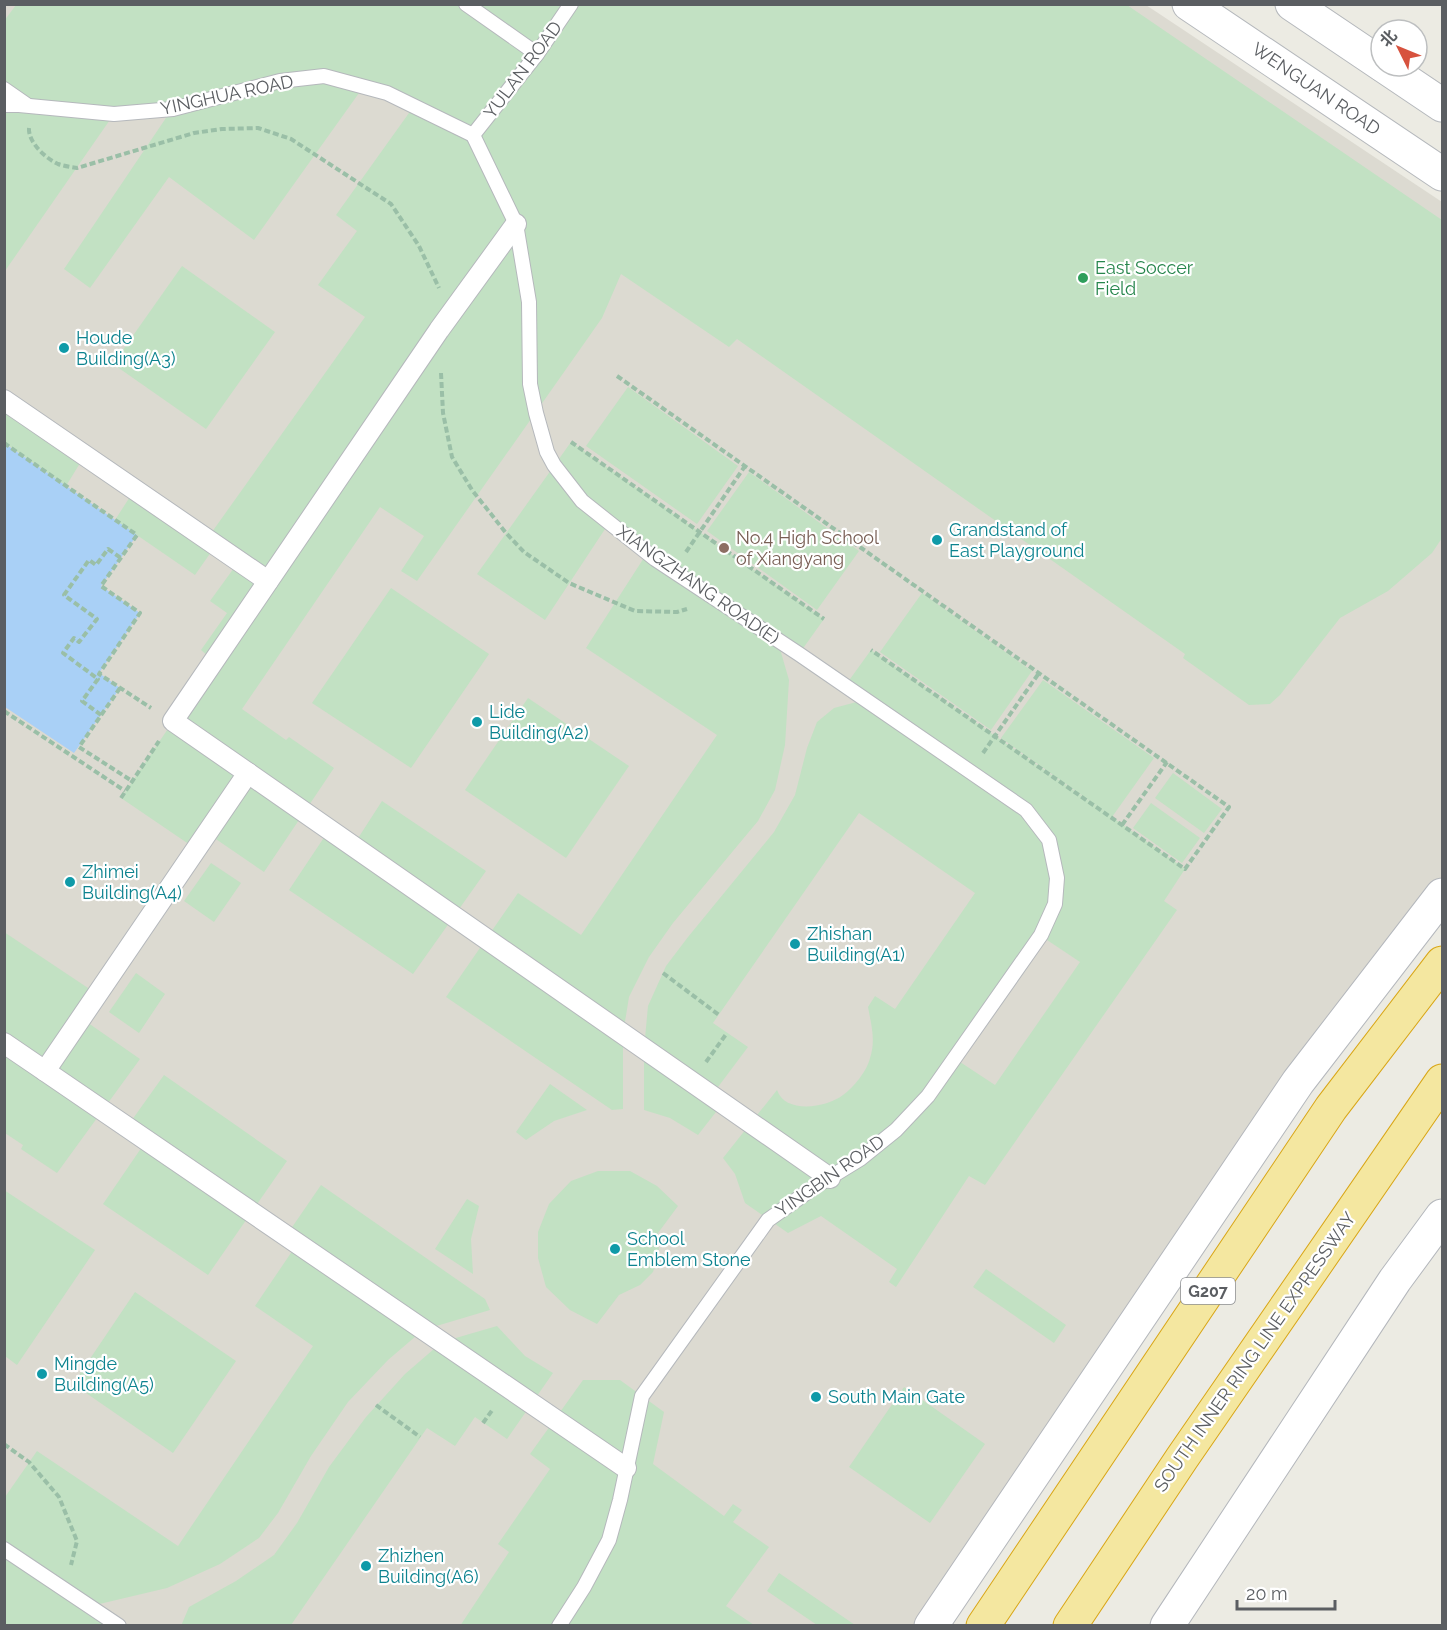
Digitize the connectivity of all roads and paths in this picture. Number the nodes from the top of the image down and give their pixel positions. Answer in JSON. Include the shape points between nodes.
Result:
{"nodes":[{"id":1,"x":466,"y":4,"type":"edge"},
{"id":2,"x":572,"y":4,"type":"edge"},
{"id":3,"x":1189,"y":4,"type":"edge"},
{"id":4,"x":1292,"y":4,"type":"edge"},
{"id":5,"x":537,"y":54,"type":"junction"},
{"id":6,"x":1369,"y":56,"type":"edge"},
{"id":7,"x":1402,"y":78,"type":"edge"},
{"id":8,"x":4,"y":89,"type":"edge"},
{"id":9,"x":4,"y":105,"type":"edge"},
{"id":10,"x":1443,"y":105,"type":"edge"},
{"id":11,"x":28,"y":106,"type":"junction"},
{"id":12,"x":474,"y":135,"type":"junction"},
{"id":13,"x":1443,"y":174,"type":"edge"},
{"id":14,"x":516,"y":224,"type":"junction"},
{"id":15,"x":439,"y":330,"type":"junction"},
{"id":16,"x":617,"y":376,"type":"dead end"},
{"id":17,"x":4,"y":400,"type":"edge"},
{"id":18,"x":571,"y":442,"type":"dead end"},
{"id":19,"x":4,"y":443,"type":"edge"},
{"id":20,"x":745,"y":466,"type":"junction"},
{"id":21,"x":699,"y":532,"type":"junction"},
{"id":22,"x":121,"y":558,"type":"junction"},
{"id":23,"x":268,"y":581,"type":"junction"},
{"id":24,"x":715,"y":598,"type":"junction"},
{"id":25,"x":824,"y":620,"type":"dead end"},
{"id":26,"x":871,"y":650,"type":"dead end"},
{"id":27,"x":1039,"y":673,"type":"junction"},
{"id":28,"x":120,"y":688,"type":"junction"},
{"id":29,"x":4,"y":711,"type":"edge"},
{"id":30,"x":101,"y":716,"type":"junction"},
{"id":31,"x":173,"y":722,"type":"junction"},
{"id":32,"x":995,"y":736,"type":"junction"},
{"id":33,"x":1167,"y":762,"type":"junction"},
{"id":34,"x":248,"y":774,"type":"junction"},
{"id":35,"x":132,"y":781,"type":"junction"},
{"id":36,"x":125,"y":791,"type":"junction"},
{"id":37,"x":121,"y":798,"type":"dead end"},
{"id":38,"x":1122,"y":825,"type":"junction"},
{"id":39,"x":1443,"y":895,"type":"edge"},
{"id":40,"x":1041,"y":935,"type":"joint"},
{"id":41,"x":1443,"y":963,"type":"edge"},
{"id":42,"x":663,"y":973,"type":"dead end"},
{"id":43,"x":719,"y":1015,"type":"dead end"},
{"id":44,"x":727,"y":1033,"type":"dead end"},
{"id":45,"x":4,"y":1043,"type":"edge"},
{"id":46,"x":45,"y":1071,"type":"junction"},
{"id":47,"x":1443,"y":1081,"type":"edge"},
{"id":48,"x":692,"y":1082,"type":"junction"},
{"id":49,"x":830,"y":1178,"type":"junction"},
{"id":50,"x":1443,"y":1216,"type":"edge"},
{"id":51,"x":376,"y":1405,"type":"dead end"},
{"id":52,"x":420,"y":1437,"type":"dead end"},
{"id":53,"x":4,"y":1444,"type":"edge"},
{"id":54,"x":626,"y":1468,"type":"junction"},
{"id":55,"x":4,"y":1549,"type":"edge"},
{"id":56,"x":65,"y":1589,"type":"junction"},
{"id":57,"x":119,"y":1626,"type":"edge"},
{"id":58,"x":558,"y":1626,"type":"edge"},
{"id":59,"x":931,"y":1626,"type":"edge"},
{"id":60,"x":983,"y":1626,"type":"edge"},
{"id":61,"x":1070,"y":1626,"type":"edge"},
{"id":62,"x":1167,"y":1626,"type":"edge"}],
"edges":[{"from":1,"to":5,"type":"lane"},
{"from":2,"to":5,"type":"lane","name":"YULAN ROAD"},
{"from":3,"to":13,"type":"main road","name":"WENGUAN ROAD"},
{"from":4,"to":6,"type":"main road"},
{"from":5,"to":12,"type":"lane","name":"YULAN ROAD"},
{"from":7,"to":10,"type":"main road"},
{"from":8,"to":11,"type":"lane"},
{"from":9,"to":11,"type":"lane","name":"YINGHUA ROAD"},
{"from":11,"to":12,"type":"lane","name":"YINGHUA ROAD","via":[[107,115],[173,109],[280,81],[324,76],[387,93]]},
{"from":11,"to":15,"type":"path","via":[[28,133],[41,152],[57,164],[77,168],[194,133],[222,129],[258,128],[291,140],[391,204],[419,246],[439,289]]},
{"from":12,"to":14,"type":"lane","name":"XIANGZHANG ROAD(E)"},
{"from":14,"to":15,"type":"street"},
{"from":14,"to":24,"type":"lane","name":"XIANGZHANG ROAD(E)","via":[[529,302],[530,384],[547,452],[582,501],[655,559]]},
{"from":15,"to":23,"type":"street"},
{"from":15,"to":24,"type":"path","via":[[443,413],[452,457],[472,490],[524,552],[569,583],[635,611],[677,612]]},
{"from":16,"to":20,"type":"path"},
{"from":17,"to":23,"type":"street"},
{"from":18,"to":21,"type":"path"},
{"from":19,"to":22,"type":"path","via":[[137,535]]},
{"from":20,"to":21,"type":"path"},
{"from":20,"to":27,"type":"path"},
{"from":21,"to":25,"type":"path"},
{"from":22,"to":28,"type":"path","via":[[101,586],[140,613],[99,674]]},
{"from":22,"to":30,"type":"path","via":[[108,549],[96,565],[89,560],[64,595],[97,619],[79,642],[74,638],[63,653],[98,679],[82,701]]},
{"from":23,"to":31,"type":"street"},
{"from":24,"to":40,"type":"lane","name":"XIANGZHANG ROAD(E)","via":[[1026,810],[1049,840],[1057,878],[1055,904]]},
{"from":26,"to":32,"type":"path"},
{"from":27,"to":32,"type":"path"},
{"from":27,"to":33,"type":"path"},
{"from":28,"to":30,"type":"path"},
{"from":28,"to":31,"type":"path"},
{"from":29,"to":36,"type":"path"},
{"from":30,"to":35,"type":"path","via":[[79,747]]},
{"from":31,"to":34,"type":"street"},
{"from":31,"to":35,"type":"path"},
{"from":32,"to":38,"type":"path"},
{"from":33,"to":38,"type":"path"},
{"from":33,"to":38,"type":"path","via":[[1229,807],[1185,869]]},
{"from":34,"to":46,"type":"street"},
{"from":34,"to":48,"type":"street"},
{"from":35,"to":36,"type":"path"},
{"from":36,"to":37,"type":"path"},
{"from":39,"to":59,"type":"main road","via":[[1298,1082]]},
{"from":40,"to":49,"type":"lane","name":"YINGBIN ROAD","via":[[928,1096],[896,1130]]},
{"from":41,"to":60,"type":"highway","number":"G207","via":[[1331,1108]]},
{"from":42,"to":43,"type":"path"},
{"from":44,"to":48,"type":"path"},
{"from":45,"to":46,"type":"street"},
{"from":46,"to":54,"type":"street"},
{"from":47,"to":61,"type":"highway","name":"SOUTH INNER RING LINE EXPRESSWAY"},
{"from":48,"to":49,"type":"street"},
{"from":49,"to":54,"type":"lane","name":"YINGBIN ROAD","via":[[768,1220],[642,1396]]},
{"from":50,"to":62,"type":"main road","via":[[1395,1280]]},
{"from":51,"to":52,"type":"path"},
{"from":53,"to":56,"type":"path","via":[[29,1462],[59,1497],[77,1541]]},
{"from":54,"to":58,"type":"lane","name":"YINGBIN ROAD","via":[[609,1540]]},
{"from":55,"to":56,"type":"lane"},
{"from":56,"to":57,"type":"lane"}]}
